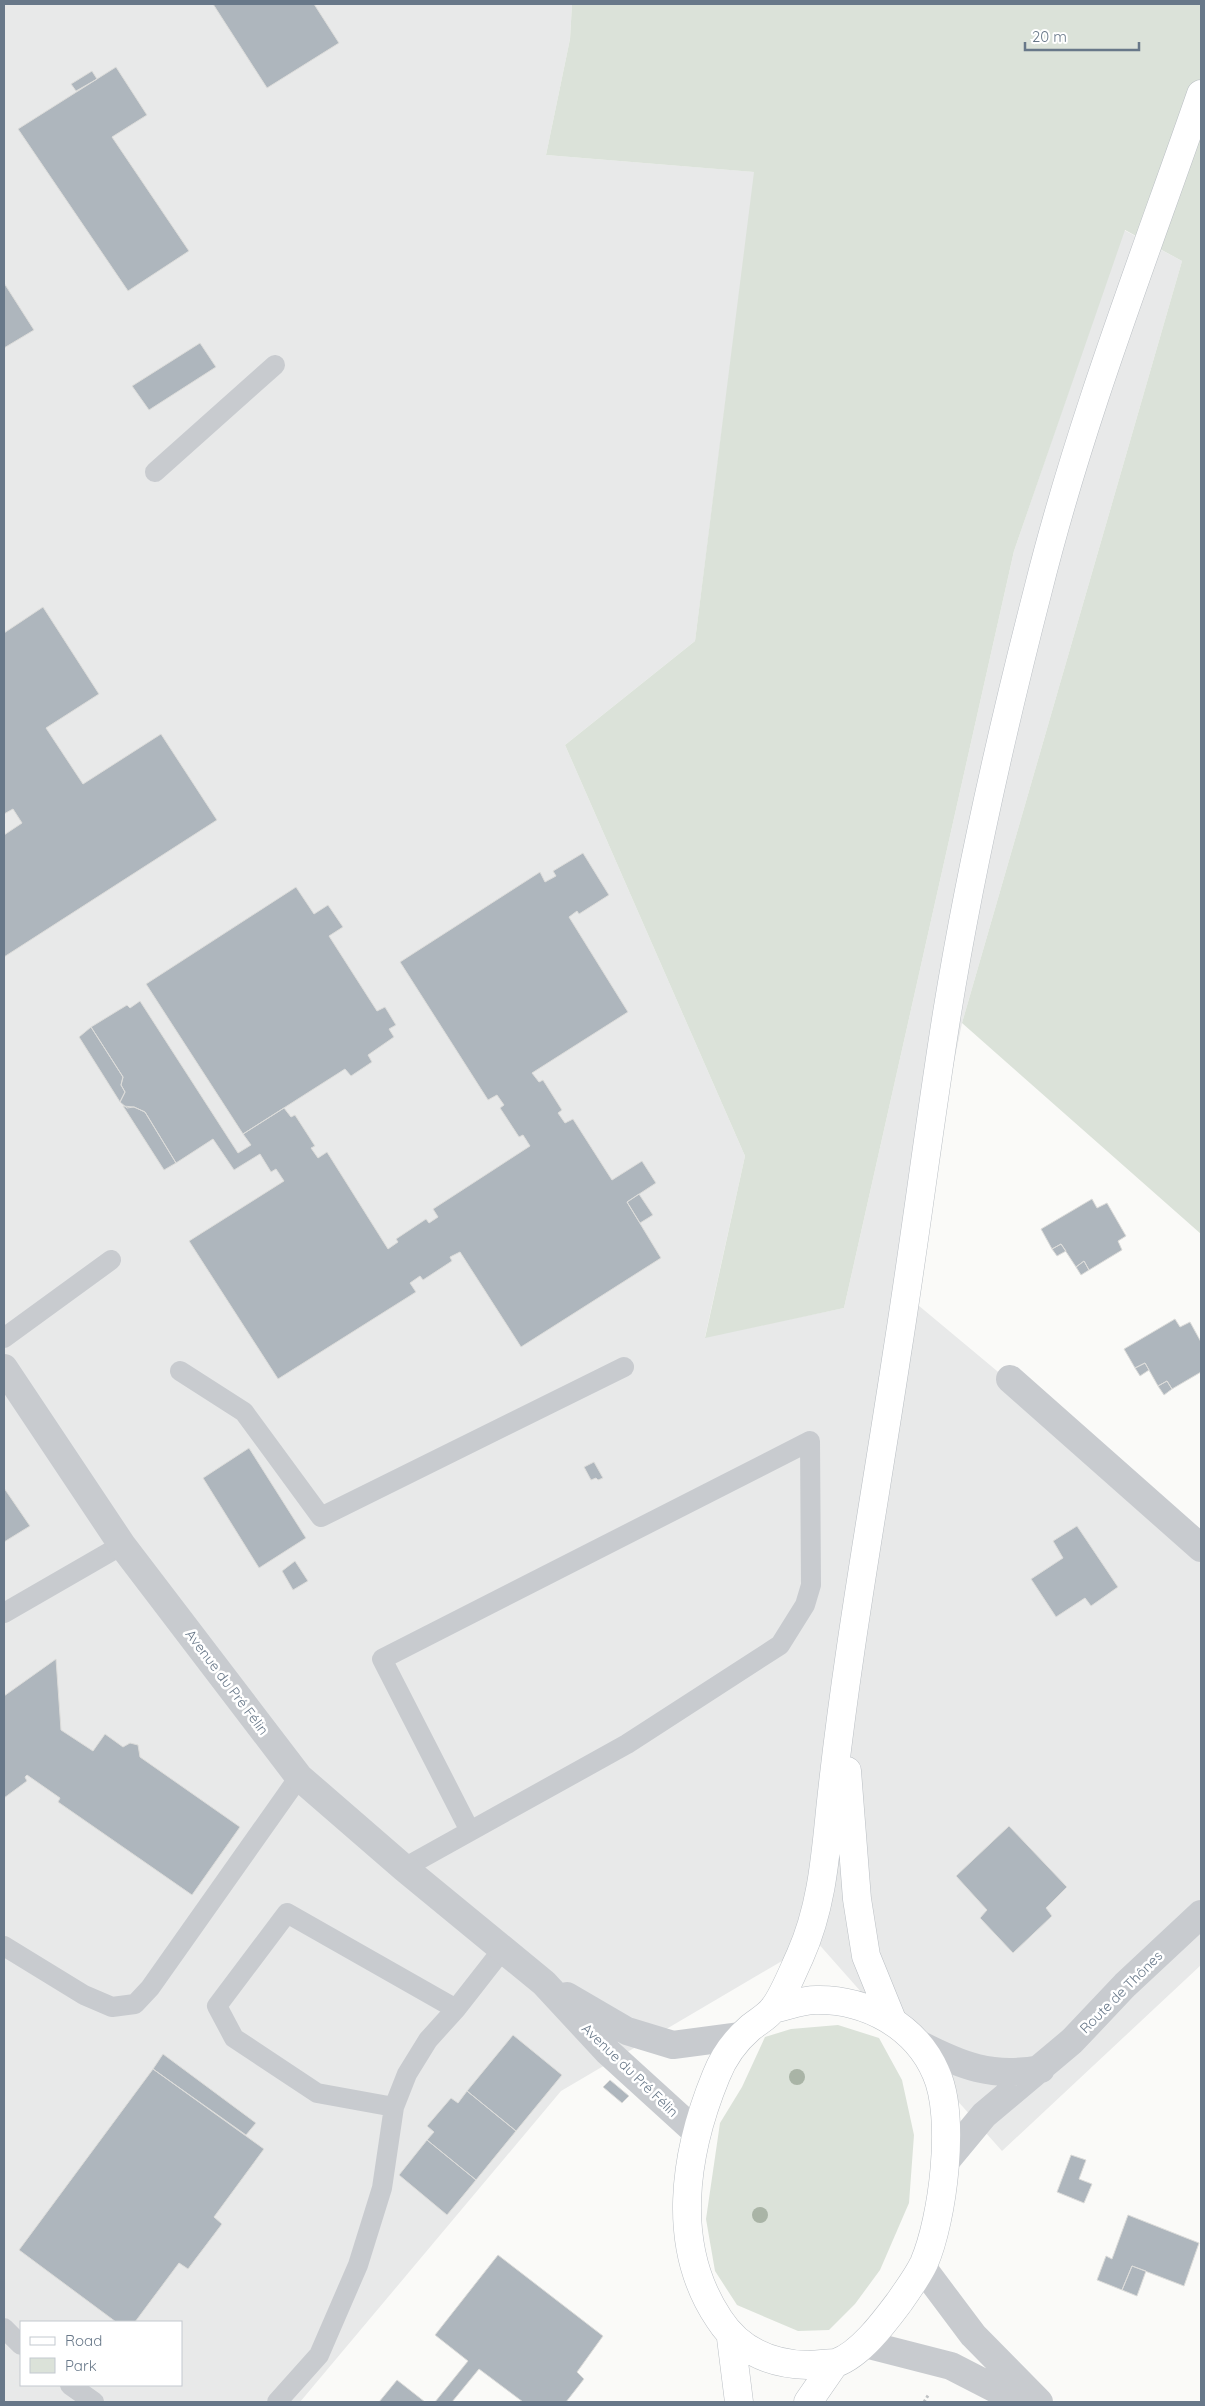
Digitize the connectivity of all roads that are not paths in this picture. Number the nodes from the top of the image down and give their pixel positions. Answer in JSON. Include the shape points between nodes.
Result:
{"nodes":[{"id":1,"x":1201,"y":94,"type":"edge"},
{"id":2,"x":275,"y":365,"type":"dead end"},
{"id":3,"x":155,"y":472,"type":"dead end"},
{"id":4,"x":111,"y":1260,"type":"dead end"},
{"id":5,"x":4,"y":1338,"type":"edge"},
{"id":6,"x":624,"y":1367,"type":"dead end"},
{"id":7,"x":4,"y":1368,"type":"edge"},
{"id":8,"x":180,"y":1371,"type":"dead end"},
{"id":9,"x":1010,"y":1379,"type":"dead end"},
{"id":10,"x":122,"y":1545,"type":"junction"},
{"id":11,"x":1201,"y":1548,"type":"edge"},
{"id":12,"x":4,"y":1614,"type":"edge"},
{"id":13,"x":841,"y":1705,"type":"junction"},
{"id":14,"x":299,"y":1777,"type":"junction"},
{"id":15,"x":470,"y":1831,"type":"junction"},
{"id":16,"x":404,"y":1868,"type":"junction"},
{"id":17,"x":1201,"y":1914,"type":"edge"},
{"id":18,"x":4,"y":1946,"type":"edge"},
{"id":19,"x":503,"y":1949,"type":"junction"},
{"id":20,"x":544,"y":1982,"type":"junction"},
{"id":21,"x":456,"y":2009,"type":"junction"},
{"id":22,"x":773,"y":2009,"type":"junction"},
{"id":23,"x":892,"y":2020,"type":"junction"},
{"id":24,"x":741,"y":2036,"type":"junction"},
{"id":25,"x":919,"y":2044,"type":"junction"},
{"id":26,"x":1041,"y":2069,"type":"junction"},
{"id":27,"x":394,"y":2107,"type":"junction"},
{"id":28,"x":697,"y":2133,"type":"junction"},
{"id":29,"x":945,"y":2162,"type":"junction"},
{"id":30,"x":922,"y":2268,"type":"junction"},
{"id":31,"x":4,"y":2328,"type":"edge"},
{"id":32,"x":731,"y":2338,"type":"junction"},
{"id":33,"x":20,"y":2344,"type":"edge"},
{"id":34,"x":865,"y":2344,"type":"junction"},
{"id":35,"x":835,"y":2363,"type":"junction"},
{"id":36,"x":71,"y":2386,"type":"edge"},
{"id":37,"x":94,"y":2402,"type":"edge"},
{"id":38,"x":277,"y":2402,"type":"edge"},
{"id":39,"x":739,"y":2402,"type":"edge"},
{"id":40,"x":808,"y":2402,"type":"edge"},
{"id":41,"x":1021,"y":2402,"type":"edge"},
{"id":42,"x":1039,"y":2402,"type":"edge"}],
"edges":[{"from":1,"to":13,"type":"main road","via":[[1090,412],[1039,583],[984,813],[948,1008],[898,1351]]},
{"from":2,"to":3,"type":"lane"},
{"from":4,"to":5,"type":"lane"},
{"from":6,"to":8,"type":"lane","via":[[321,1517],[244,1412]]},
{"from":7,"to":10,"type":"street","name":"Avenue du Pré Félin"},
{"from":9,"to":11,"type":"street"},
{"from":10,"to":12,"type":"lane"},
{"from":10,"to":14,"type":"street","name":"Avenue du Pré Félin"},
{"from":13,"to":22,"type":"main road","via":[[821,1895],[803,1950]]},
{"from":13,"to":23,"type":"main road","via":[[857,1899],[866,1956]]},
{"from":14,"to":16,"type":"street","name":"Avenue du Pré Félin"},
{"from":14,"to":18,"type":"lane","via":[[150,1988],[134,2004],[112,2008],[84,1995]]},
{"from":15,"to":15,"type":"lane","via":[[627,1744],[780,1645],[805,1605],[811,1585],[810,1441],[382,1659]]},
{"from":15,"to":16,"type":"lane"},
{"from":16,"to":19,"type":"street","name":"Avenue du Pré Félin"},
{"from":17,"to":26,"type":"street","name":"Route de Thônes"},
{"from":19,"to":20,"type":"street","name":"Avenue du Pré Félin"},
{"from":19,"to":21,"type":"lane"},
{"from":20,"to":24,"type":"street","name":"Avenue du Pré Félin","via":[[627,2031],[673,2045]]},
{"from":20,"to":28,"type":"street","name":"Avenue du Pré Félin","via":[[608,2052]]},
{"from":21,"to":27,"type":"lane","via":[[428,2040]]},
{"from":21,"to":27,"type":"lane","via":[[287,1913],[217,2006],[234,2038],[317,2093]]},
{"from":22,"to":23,"type":"main road","via":[[810,1999],[859,2004]]},
{"from":22,"to":24,"type":"main road"},
{"from":23,"to":25,"type":"main road"},
{"from":24,"to":28,"type":"main road","via":[[718,2069]]},
{"from":25,"to":26,"type":"street","via":[[956,2063],[985,2070],[1018,2073]]},
{"from":25,"to":29,"type":"main road","via":[[938,2075],[946,2116]]},
{"from":26,"to":29,"type":"street","name":"Route de Thônes","via":[[984,2115]]},
{"from":27,"to":38,"type":"lane","via":[[382,2188],[358,2265],[320,2355]]},
{"from":28,"to":32,"type":"main road","via":[[689,2170],[686,2220],[691,2262],[711,2307]]},
{"from":29,"to":30,"type":"main road","via":[[937,2216]]},
{"from":30,"to":34,"type":"main road"},
{"from":30,"to":42,"type":"street","via":[[973,2335]]},
{"from":31,"to":33,"type":"lane"},
{"from":32,"to":35,"type":"main road","via":[[758,2356],[798,2365]]},
{"from":32,"to":39,"type":"main road"},
{"from":34,"to":35,"type":"main road"},
{"from":34,"to":41,"type":"street","via":[[951,2366]]},
{"from":35,"to":40,"type":"main road"},
{"from":36,"to":37,"type":"lane"}]}
